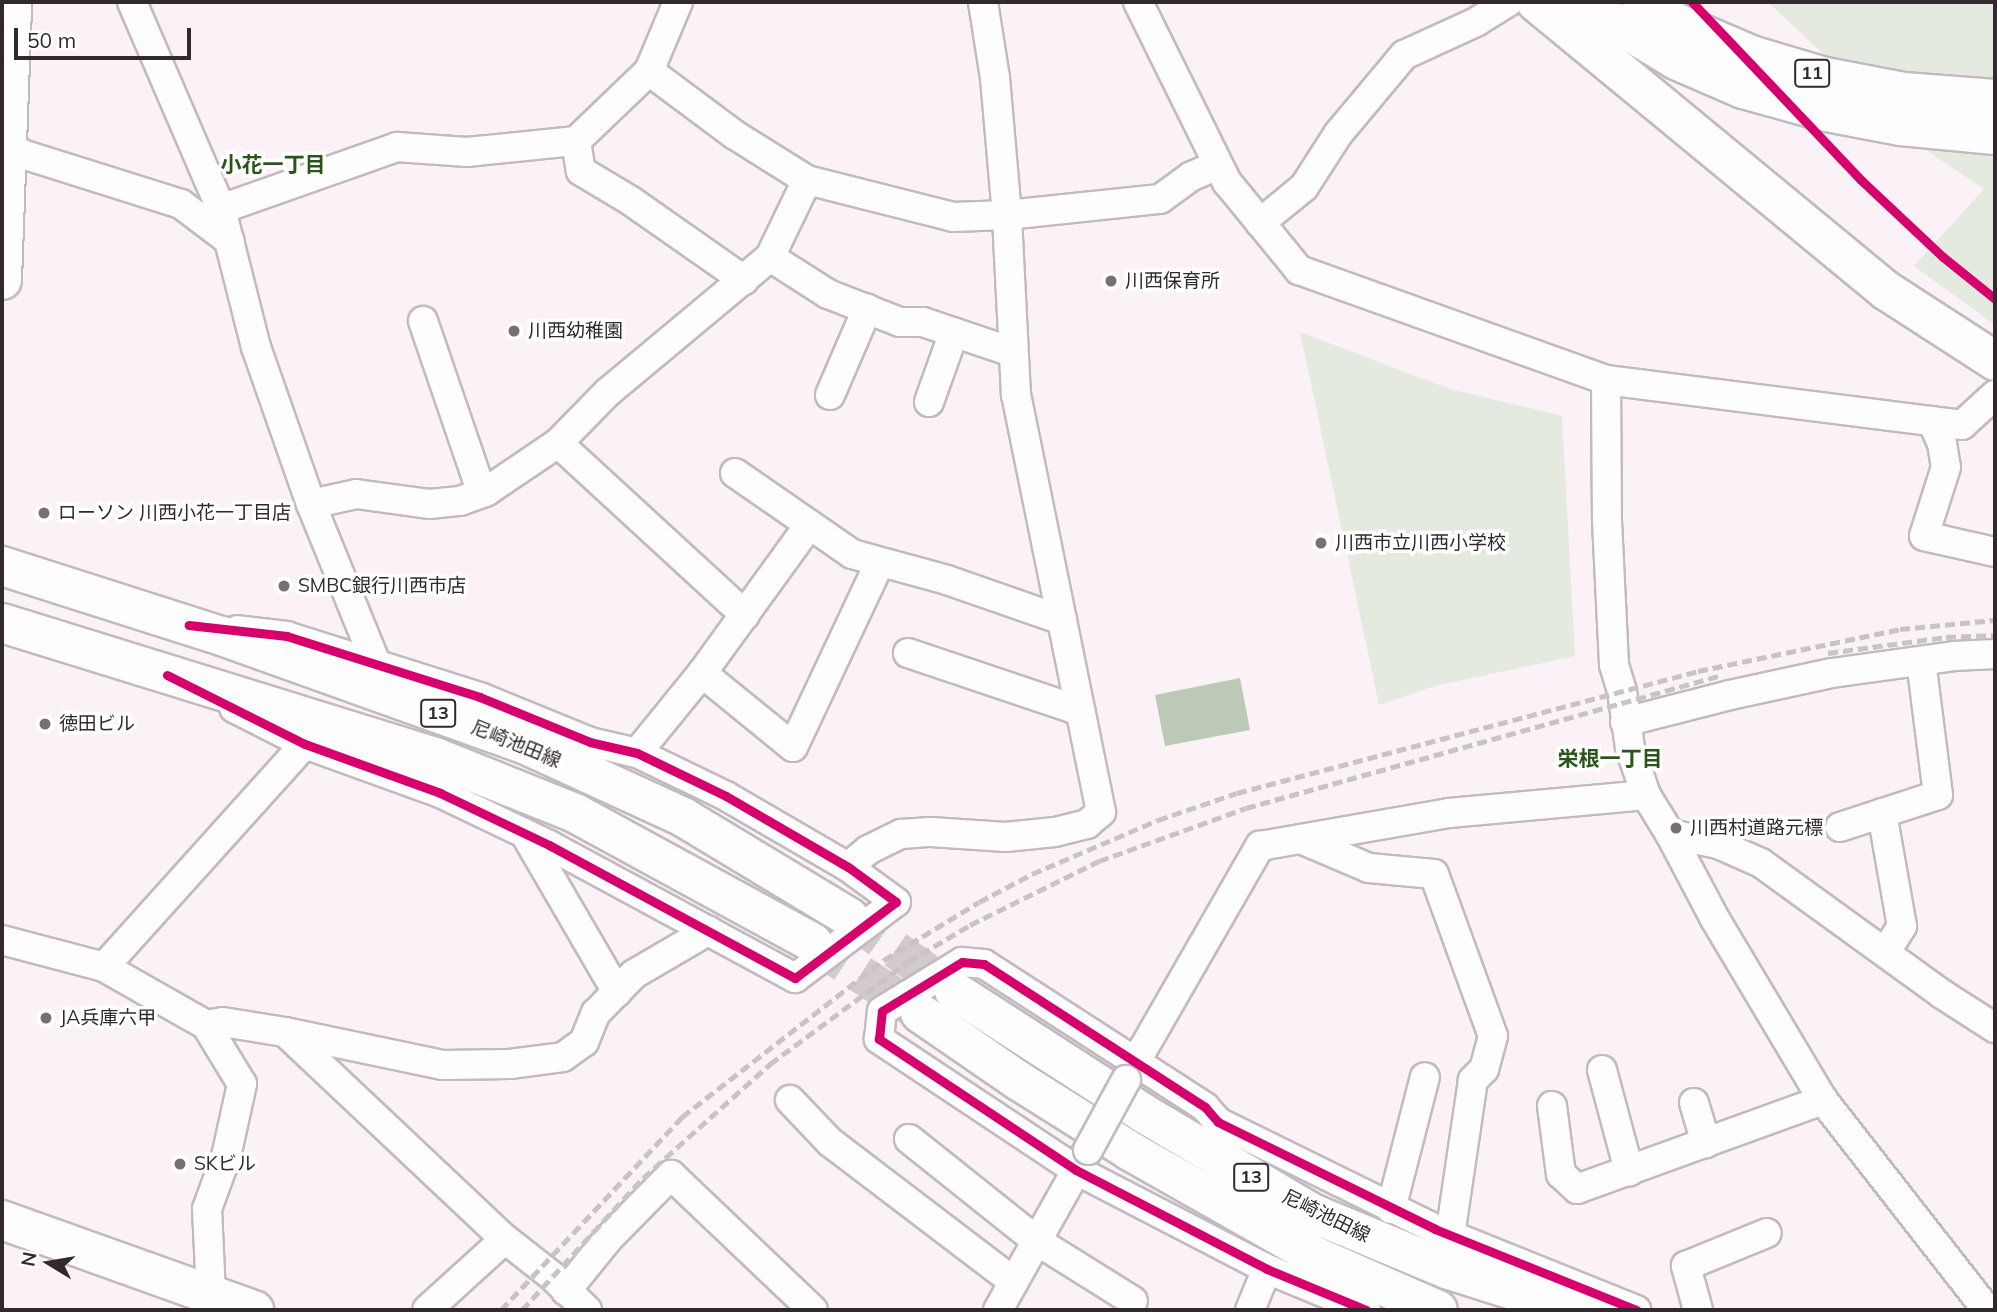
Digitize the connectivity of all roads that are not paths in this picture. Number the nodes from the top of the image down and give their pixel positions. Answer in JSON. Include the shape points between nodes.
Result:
{"nodes":[{"id":1,"x":12,"y":2,"type":"edge"},
{"id":2,"x":132,"y":2,"type":"edge"},
{"id":3,"x":678,"y":2,"type":"edge"},
{"id":4,"x":983,"y":2,"type":"edge"},
{"id":5,"x":1138,"y":2,"type":"edge"},
{"id":6,"x":1508,"y":2,"type":"edge"},
{"id":7,"x":1536,"y":2,"type":"edge"},
{"id":8,"x":1580,"y":2,"type":"edge"},
{"id":9,"x":1641,"y":2,"type":"edge"},
{"id":10,"x":649,"y":71,"type":"junction"},
{"id":11,"x":1995,"y":99,"type":"edge"},
{"id":12,"x":1995,"y":135,"type":"edge"},
{"id":13,"x":576,"y":141,"type":"junction"},
{"id":14,"x":5,"y":142,"type":"edge"},
{"id":15,"x":1218,"y":165,"type":"junction"},
{"id":16,"x":807,"y":180,"type":"junction"},
{"id":17,"x":222,"y":209,"type":"junction"},
{"id":18,"x":1007,"y":215,"type":"junction"},
{"id":19,"x":1260,"y":223,"type":"junction"},
{"id":20,"x":230,"y":242,"type":"junction"},
{"id":21,"x":770,"y":257,"type":"junction"},
{"id":22,"x":2,"y":280,"type":"edge"},
{"id":23,"x":744,"y":280,"type":"junction"},
{"id":24,"x":867,"y":309,"type":"junction"},
{"id":25,"x":423,"y":321,"type":"dead end"},
{"id":26,"x":954,"y":332,"type":"junction"},
{"id":27,"x":1012,"y":352,"type":"junction"},
{"id":28,"x":1995,"y":361,"type":"edge"},
{"id":29,"x":1606,"y":380,"type":"junction"},
{"id":30,"x":830,"y":394,"type":"dead end"},
{"id":31,"x":1995,"y":395,"type":"edge"},
{"id":32,"x":929,"y":402,"type":"dead end"},
{"id":33,"x":1932,"y":421,"type":"junction"},
{"id":34,"x":558,"y":443,"type":"junction"},
{"id":35,"x":735,"y":473,"type":"dead end"},
{"id":36,"x":482,"y":493,"type":"junction"},
{"id":37,"x":311,"y":504,"type":"junction"},
{"id":38,"x":809,"y":525,"type":"junction"},
{"id":39,"x":1995,"y":552,"type":"edge"},
{"id":40,"x":879,"y":564,"type":"junction"},
{"id":41,"x":2,"y":565,"type":"edge"},
{"id":42,"x":745,"y":615,"type":"junction"},
{"id":43,"x":1062,"y":620,"type":"junction"},
{"id":44,"x":2,"y":623,"type":"edge"},
{"id":45,"x":189,"y":625,"type":"junction"},
{"id":46,"x":908,"y":653,"type":"dead end"},
{"id":47,"x":1995,"y":654,"type":"edge"},
{"id":48,"x":1921,"y":661,"type":"junction"},
{"id":49,"x":377,"y":666,"type":"junction"},
{"id":50,"x":702,"y":673,"type":"junction"},
{"id":51,"x":167,"y":675,"type":"junction"},
{"id":52,"x":1080,"y":711,"type":"junction"},
{"id":53,"x":1625,"y":722,"type":"junction"},
{"id":54,"x":305,"y":744,"type":"junction"},
{"id":55,"x":637,"y":753,"type":"junction"},
{"id":56,"x":1646,"y":795,"type":"junction"},
{"id":57,"x":1882,"y":813,"type":"junction"},
{"id":58,"x":1840,"y":827,"type":"dead end"},
{"id":59,"x":525,"y":834,"type":"junction"},
{"id":60,"x":1670,"y":834,"type":"junction"},
{"id":61,"x":1301,"y":839,"type":"junction"},
{"id":62,"x":848,"y":867,"type":"junction"},
{"id":63,"x":849,"y":917,"type":"tunnel mouth"},
{"id":64,"x":708,"y":931,"type":"junction"},
{"id":65,"x":2,"y":940,"type":"edge"},
{"id":66,"x":813,"y":943,"type":"tunnel mouth"},
{"id":67,"x":1886,"y":952,"type":"junction"},
{"id":68,"x":104,"y":967,"type":"junction"},
{"id":69,"x":954,"y":991,"type":"tunnel mouth"},
{"id":70,"x":617,"y":992,"type":"junction"},
{"id":71,"x":920,"y":1013,"type":"tunnel mouth"},
{"id":72,"x":206,"y":1025,"type":"junction"},
{"id":73,"x":1995,"y":1028,"type":"edge"},
{"id":74,"x":285,"y":1032,"type":"junction"},
{"id":75,"x":1602,"y":1070,"type":"dead end"},
{"id":76,"x":1131,"y":1071,"type":"junction"},
{"id":77,"x":1425,"y":1077,"type":"dead end"},
{"id":78,"x":790,"y":1100,"type":"dead end"},
{"id":79,"x":1824,"y":1100,"type":"junction"},
{"id":80,"x":1693,"y":1103,"type":"dead end"},
{"id":81,"x":1552,"y":1106,"type":"dead end"},
{"id":82,"x":909,"y":1139,"type":"dead end"},
{"id":83,"x":1706,"y":1143,"type":"junction"},
{"id":84,"x":1082,"y":1160,"type":"junction"},
{"id":85,"x":1629,"y":1171,"type":"junction"},
{"id":86,"x":1391,"y":1209,"type":"junction"},
{"id":87,"x":2,"y":1220,"type":"edge"},
{"id":88,"x":1767,"y":1233,"type":"dead end"},
{"id":89,"x":1450,"y":1235,"type":"junction"},
{"id":90,"x":505,"y":1239,"type":"junction"},
{"id":91,"x":1037,"y":1241,"type":"junction"},
{"id":92,"x":1267,"y":1269,"type":"junction"},
{"id":93,"x":1014,"y":1282,"type":"junction"},
{"id":94,"x":566,"y":1291,"type":"junction"},
{"id":95,"x":211,"y":1293,"type":"junction"},
{"id":96,"x":1133,"y":1301,"type":"dead end"},
{"id":97,"x":254,"y":1310,"type":"edge"},
{"id":98,"x":427,"y":1310,"type":"edge"},
{"id":99,"x":587,"y":1310,"type":"edge"},
{"id":100,"x":813,"y":1310,"type":"edge"},
{"id":101,"x":998,"y":1310,"type":"edge"},
{"id":102,"x":1250,"y":1310,"type":"edge"},
{"id":103,"x":1366,"y":1310,"type":"edge"},
{"id":104,"x":1438,"y":1310,"type":"edge"},
{"id":105,"x":1575,"y":1310,"type":"edge"},
{"id":106,"x":1636,"y":1310,"type":"edge"},
{"id":107,"x":1698,"y":1310,"type":"edge"},
{"id":108,"x":1987,"y":1310,"type":"edge"}],
"edges":[{"from":1,"to":14,"type":"main road"},
{"from":2,"to":17,"type":"street"},
{"from":3,"to":10,"type":"street"},
{"from":4,"to":18,"type":"street"},
{"from":5,"to":15,"type":"street"},
{"from":6,"to":19,"type":"street","via":[[1404,55],[1338,134],[1304,187]]},
{"from":7,"to":28,"type":"main road","via":[[1887,291]]},
{"from":8,"to":12,"type":"main road","number":"11","via":[[1675,60],[1743,89],[1901,126]]},
{"from":9,"to":11,"type":"main road","number":"11","via":[[1754,56],[1825,78],[1904,92]]},
{"from":10,"to":13,"type":"street"},
{"from":10,"to":16,"type":"street","via":[[735,135]]},
{"from":13,"to":17,"type":"street","via":[[467,152],[397,147]]},
{"from":13,"to":23,"type":"street","via":[[581,171]]},
{"from":14,"to":20,"type":"street","via":[[22,154],[181,204]]},
{"from":14,"to":22,"type":"main road"},
{"from":15,"to":18,"type":"street","via":[[1192,176],[1160,199]]},
{"from":15,"to":19,"type":"street"},
{"from":16,"to":18,"type":"street","via":[[953,217]]},
{"from":16,"to":21,"type":"street"},
{"from":17,"to":20,"type":"street"},
{"from":18,"to":27,"type":"street"},
{"from":19,"to":29,"type":"street","via":[[1299,270]]},
{"from":20,"to":37,"type":"street","via":[[256,347]]},
{"from":21,"to":23,"type":"street"},
{"from":21,"to":24,"type":"street","via":[[828,294]]},
{"from":23,"to":34,"type":"street","via":[[608,392]]},
{"from":24,"to":26,"type":"street","via":[[900,322],[923,322]]},
{"from":24,"to":30,"type":"street"},
{"from":25,"to":36,"type":"street"},
{"from":26,"to":27,"type":"street"},
{"from":26,"to":32,"type":"street"},
{"from":27,"to":43,"type":"street","via":[[1016,395]]},
{"from":29,"to":33,"type":"street"},
{"from":29,"to":53,"type":"street","via":[[1614,665]]},
{"from":31,"to":33,"type":"street","via":[[1962,425]]},
{"from":33,"to":39,"type":"street","via":[[1946,467],[1924,536]]},
{"from":34,"to":36,"type":"street"},
{"from":34,"to":42,"type":"street"},
{"from":35,"to":38,"type":"street"},
{"from":36,"to":37,"type":"street","via":[[430,504],[356,494]]},
{"from":37,"to":49,"type":"street"},
{"from":38,"to":40,"type":"street","via":[[852,554]]},
{"from":38,"to":42,"type":"street"},
{"from":40,"to":43,"type":"street","via":[[947,580]]},
{"from":40,"to":50,"type":"street","via":[[793,747]]},
{"from":41,"to":45,"type":"main road","name":"尼崎池田線","number":"13"},
{"from":42,"to":50,"type":"street"},
{"from":43,"to":52,"type":"street"},
{"from":44,"to":51,"type":"main road","number":"13"},
{"from":45,"to":49,"type":"street","via":[[287,636]]},
{"from":45,"to":63,"type":"main road","name":"尼崎池田線","number":"13","via":[[526,745],[683,817]]},
{"from":46,"to":52,"type":"street"},
{"from":47,"to":48,"type":"street"},
{"from":48,"to":53,"type":"street","via":[[1807,679]]},
{"from":48,"to":57,"type":"street","via":[[1938,795]]},
{"from":49,"to":55,"type":"street","via":[[480,697],[590,741]]},
{"from":50,"to":55,"type":"street"},
{"from":51,"to":54,"type":"street"},
{"from":51,"to":66,"type":"main road","number":"13","via":[[435,757],[575,813]]},
{"from":52,"to":62,"type":"street","via":[[1101,812],[1087,824],[1006,837],[901,834],[868,850]]},
{"from":53,"to":56,"type":"street"},
{"from":54,"to":59,"type":"street","via":[[440,793]]},
{"from":54,"to":68,"type":"street"},
{"from":55,"to":62,"type":"street","via":[[726,796]]},
{"from":56,"to":60,"type":"street"},
{"from":56,"to":61,"type":"street","via":[[1450,814]]},
{"from":57,"to":58,"type":"street"},
{"from":57,"to":67,"type":"street","via":[[1902,926]]},
{"from":59,"to":64,"type":"street"},
{"from":59,"to":70,"type":"street"},
{"from":60,"to":67,"type":"street","via":[[1718,844],[1761,863]]},
{"from":60,"to":79,"type":"street","via":[[1714,919]]},
{"from":61,"to":76,"type":"street","via":[[1260,846]]},
{"from":61,"to":89,"type":"street","via":[[1369,868],[1434,874],[1493,1036],[1484,1069],[1473,1080]]},
{"from":62,"to":64,"type":"street","via":[[895,902],[795,978]]},
{"from":64,"to":70,"type":"street","via":[[634,974]]},
{"from":65,"to":68,"type":"street"},
{"from":67,"to":73,"type":"street"},
{"from":68,"to":72,"type":"street"},
{"from":69,"to":105,"type":"main road","name":"尼崎池田線","number":"13","via":[[1119,1099],[1312,1213],[1450,1270]]},
{"from":70,"to":74,"type":"street","via":[[596,1013],[584,1042],[563,1058],[443,1065]]},
{"from":71,"to":104,"type":"main road","name":"尼崎池田線","number":"13","via":[[1019,1082],[1141,1157],[1315,1256]]},
{"from":72,"to":74,"type":"street","via":[[223,1022]]},
{"from":72,"to":95,"type":"street","via":[[242,1084],[226,1157],[207,1209]]},
{"from":74,"to":90,"type":"street"},
{"from":75,"to":85,"type":"street"},
{"from":76,"to":84,"type":"street","bridge":true},
{"from":76,"to":84,"type":"street","via":[[984,964],[962,962],[882,1011],[879,1039]]},
{"from":76,"to":86,"type":"street","via":[[1205,1107],[1218,1122]]},
{"from":77,"to":86,"type":"street"},
{"from":78,"to":93,"type":"street","via":[[830,1142]]},
{"from":79,"to":83,"type":"street"},
{"from":79,"to":108,"type":"street"},
{"from":80,"to":83,"type":"street"},
{"from":81,"to":85,"type":"street","via":[[1561,1174],[1567,1182],[1577,1189]]},
{"from":82,"to":91,"type":"street"},
{"from":83,"to":85,"type":"street"},
{"from":84,"to":91,"type":"street"},
{"from":84,"to":92,"type":"street"},
{"from":86,"to":89,"type":"street"},
{"from":87,"to":95,"type":"main road"},
{"from":88,"to":107,"type":"street","via":[[1686,1266]]},
{"from":89,"to":106,"type":"street"},
{"from":90,"to":94,"type":"street"},
{"from":90,"to":98,"type":"street"},
{"from":91,"to":93,"type":"street"},
{"from":91,"to":96,"type":"street"},
{"from":92,"to":102,"type":"street"},
{"from":92,"to":103,"type":"street"},
{"from":93,"to":101,"type":"street"},
{"from":94,"to":99,"type":"street"},
{"from":94,"to":100,"type":"street","via":[[671,1175]]},
{"from":95,"to":97,"type":"main road"}]}
